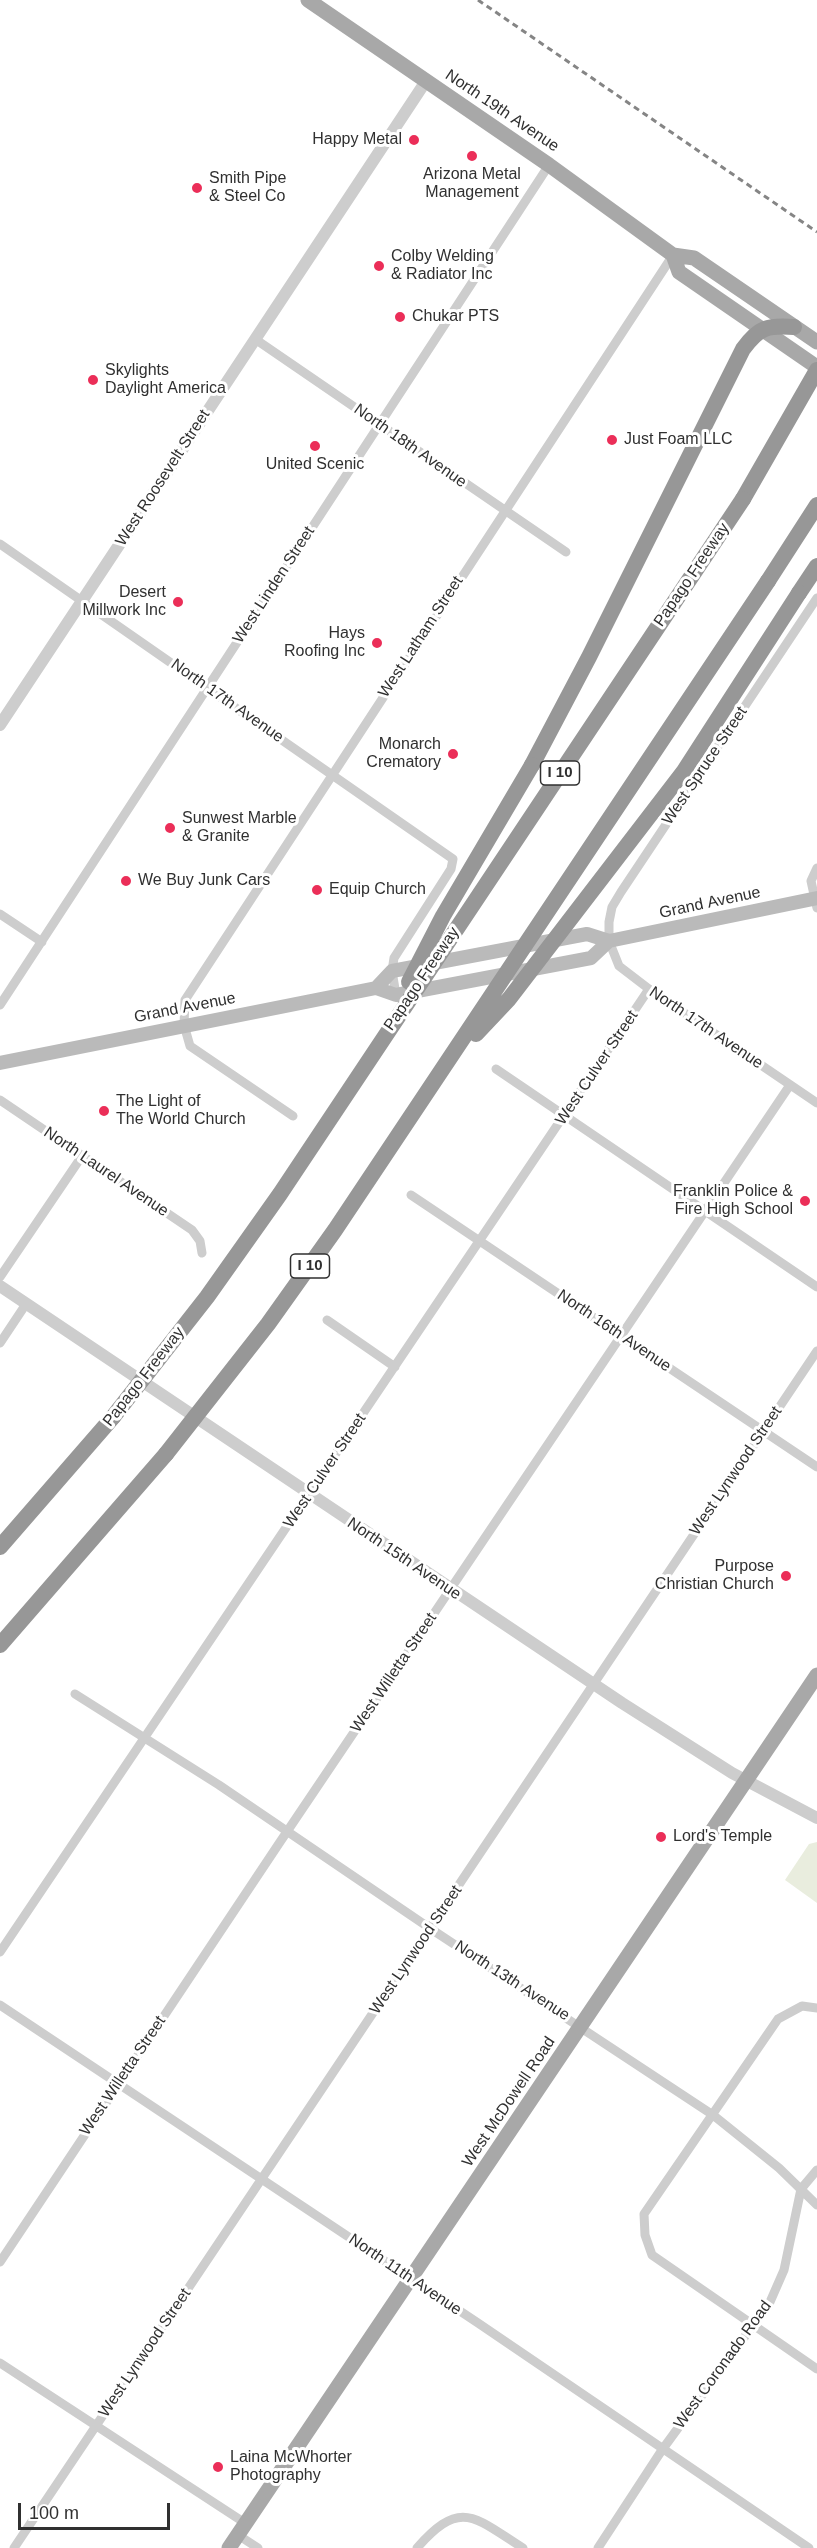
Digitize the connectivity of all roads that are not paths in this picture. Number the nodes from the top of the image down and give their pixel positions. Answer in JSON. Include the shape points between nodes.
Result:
{"nodes":[{"id":1,"x":308,"y":0,"type":"edge"},
{"id":2,"x":426,"y":81,"type":"junction"},
{"id":3,"x":549,"y":165,"type":"junction"},
{"id":4,"x":673,"y":255,"type":"junction"},
{"id":5,"x":794,"y":327,"type":"junction"},
{"id":6,"x":761,"y":330,"type":"junction"},
{"id":7,"x":255,"y":339,"type":"junction"},
{"id":8,"x":817,"y":342,"type":"edge"},
{"id":9,"x":817,"y":368,"type":"edge"},
{"id":10,"x":817,"y":391,"type":"edge"},
{"id":11,"x":379,"y":424,"type":"junction"},
{"id":12,"x":743,"y":499,"type":"junction"},
{"id":13,"x":817,"y":505,"type":"edge"},
{"id":14,"x":504,"y":510,"type":"junction"},
{"id":15,"x":817,"y":517,"type":"edge"},
{"id":16,"x":0,"y":544,"type":"edge"},
{"id":17,"x":566,"y":552,"type":"dead end"},
{"id":18,"x":817,"y":566,"type":"edge"},
{"id":19,"x":768,"y":581,"type":"junction"},
{"id":20,"x":817,"y":598,"type":"edge"},
{"id":21,"x":82,"y":601,"type":"junction"},
{"id":22,"x":208,"y":687,"type":"junction"},
{"id":23,"x":0,"y":725,"type":"edge"},
{"id":24,"x":332,"y":774,"type":"junction"},
{"id":25,"x":817,"y":868,"type":"edge"},
{"id":26,"x":816,"y":902,"type":"edge"},
{"id":27,"x":0,"y":914,"type":"edge"},
{"id":28,"x":609,"y":941,"type":"junction"},
{"id":29,"x":42,"y":942,"type":"junction"},
{"id":30,"x":392,"y":971,"type":"junction"},
{"id":31,"x":376,"y":988,"type":"junction"},
{"id":32,"x":649,"y":989,"type":"junction"},
{"id":33,"x":396,"y":995,"type":"junction"},
{"id":34,"x":0,"y":1005,"type":"edge"},
{"id":35,"x":184,"y":1025,"type":"junction"},
{"id":36,"x":377,"y":1047,"type":"junction"},
{"id":37,"x":0,"y":1063,"type":"edge"},
{"id":38,"x":496,"y":1069,"type":"dead end"},
{"id":39,"x":443,"y":1070,"type":"junction"},
{"id":40,"x":790,"y":1085,"type":"junction"},
{"id":41,"x":0,"y":1100,"type":"edge"},
{"id":42,"x":817,"y":1103,"type":"edge"},
{"id":43,"x":565,"y":1115,"type":"junction"},
{"id":44,"x":293,"y":1116,"type":"dead end"},
{"id":45,"x":82,"y":1156,"type":"junction"},
{"id":46,"x":411,"y":1195,"type":"dead end"},
{"id":47,"x":706,"y":1210,"type":"junction"},
{"id":48,"x":481,"y":1241,"type":"junction"},
{"id":49,"x":202,"y":1252,"type":"dead end"},
{"id":50,"x":0,"y":1277,"type":"edge"},
{"id":51,"x":0,"y":1286,"type":"edge"},
{"id":52,"x":817,"y":1287,"type":"edge"},
{"id":53,"x":26,"y":1304,"type":"junction"},
{"id":54,"x":327,"y":1320,"type":"dead end"},
{"id":55,"x":622,"y":1336,"type":"junction"},
{"id":56,"x":0,"y":1343,"type":"edge"},
{"id":57,"x":817,"y":1351,"type":"edge"},
{"id":58,"x":396,"y":1367,"type":"junction"},
{"id":59,"x":763,"y":1431,"type":"junction"},
{"id":60,"x":817,"y":1467,"type":"edge"},
{"id":61,"x":47,"y":1494,"type":"junction"},
{"id":62,"x":309,"y":1495,"type":"junction"},
{"id":63,"x":0,"y":1547,"type":"edge"},
{"id":64,"x":0,"y":1558,"type":"edge"},
{"id":65,"x":451,"y":1590,"type":"junction"},
{"id":66,"x":0,"y":1645,"type":"edge"},
{"id":67,"x":817,"y":1675,"type":"edge"},
{"id":68,"x":594,"y":1684,"type":"junction"},
{"id":69,"x":75,"y":1694,"type":"dead end"},
{"id":70,"x":146,"y":1738,"type":"junction"},
{"id":71,"x":745,"y":1780,"type":"junction"},
{"id":72,"x":817,"y":1818,"type":"edge"},
{"id":73,"x":288,"y":1831,"type":"junction"},
{"id":74,"x":431,"y":1929,"type":"junction"},
{"id":75,"x":0,"y":1952,"type":"edge"},
{"id":76,"x":0,"y":2005,"type":"edge"},
{"id":77,"x":817,"y":2008,"type":"edge"},
{"id":78,"x":581,"y":2026,"type":"junction"},
{"id":79,"x":118,"y":2084,"type":"junction"},
{"id":80,"x":713,"y":2115,"type":"junction"},
{"id":81,"x":817,"y":2170,"type":"edge"},
{"id":82,"x":261,"y":2179,"type":"junction"},
{"id":83,"x":801,"y":2189,"type":"junction"},
{"id":84,"x":817,"y":2205,"type":"edge"},
{"id":85,"x":0,"y":2262,"type":"edge"},
{"id":86,"x":410,"y":2279,"type":"junction"},
{"id":87,"x":753,"y":2324,"type":"junction"},
{"id":88,"x":0,"y":2363,"type":"edge"},
{"id":89,"x":817,"y":2368,"type":"edge"},
{"id":90,"x":96,"y":2426,"type":"junction"},
{"id":91,"x":662,"y":2450,"type":"junction"},
{"id":92,"x":242,"y":2529,"type":"junction"},
{"id":93,"x":14,"y":2548,"type":"edge"},
{"id":94,"x":229,"y":2548,"type":"edge"},
{"id":95,"x":258,"y":2548,"type":"edge"},
{"id":96,"x":417,"y":2548,"type":"edge"},
{"id":97,"x":522,"y":2548,"type":"edge"},
{"id":98,"x":598,"y":2548,"type":"edge"},
{"id":99,"x":809,"y":2548,"type":"edge"}],
"edges":[{"from":1,"to":2,"type":"main road","name":"North 19th Avenue"},
{"from":2,"to":3,"type":"main road","name":"North 19th Avenue"},
{"from":2,"to":7,"type":"street","name":"West Roosevelt Street"},
{"from":3,"to":4,"type":"main road","name":"North 19th Avenue"},
{"from":3,"to":11,"type":"street","name":"West Linden Street"},
{"from":4,"to":5,"type":"main road","name":"North 19th Avenue","via":[[694,258]]},
{"from":4,"to":6,"type":"main road","name":"North 19th Avenue","via":[[679,272]]},
{"from":4,"to":14,"type":"street","name":"West Latham Street"},
{"from":5,"to":6,"type":"highway","via":[[773,325]]},
{"from":5,"to":8,"type":"main road","name":"North 19th Avenue"},
{"from":6,"to":9,"type":"main road","name":"North 19th Avenue"},
{"from":6,"to":36,"type":"highway","bridge":true,"via":[[743,349],[589,657],[527,774],[443,916]]},
{"from":7,"to":11,"type":"street","name":"North 18th Avenue"},
{"from":7,"to":21,"type":"street","name":"West Roosevelt Street"},
{"from":9,"to":12,"type":"highway"},
{"from":10,"to":12,"type":"highway","name":"Papago Freeway","number":"I 10"},
{"from":11,"to":14,"type":"street","name":"North 18th Avenue"},
{"from":11,"to":22,"type":"street","name":"West Linden Street"},
{"from":12,"to":36,"type":"highway","name":"Papago Freeway","number":"I 10","bridge":true},
{"from":13,"to":19,"type":"highway","number":"I 10"},
{"from":14,"to":17,"type":"street","name":"North 18th Avenue"},
{"from":14,"to":24,"type":"street","name":"West Latham Street"},
{"from":15,"to":19,"type":"highway"},
{"from":16,"to":21,"type":"street","name":"North 17th Avenue"},
{"from":18,"to":39,"type":"highway","bridge":true,"via":[[684,771],[509,999]]},
{"from":19,"to":39,"type":"highway","number":"I 10","bridge":true},
{"from":20,"to":28,"type":"street","name":"West Spruce Street","via":[[621,892],[612,907]]},
{"from":21,"to":22,"type":"street","name":"North 17th Avenue"},
{"from":21,"to":23,"type":"street","name":"West Roosevelt Street"},
{"from":22,"to":24,"type":"street","name":"North 17th Avenue"},
{"from":22,"to":29,"type":"street","name":"West Linden Street"},
{"from":24,"to":30,"type":"street","name":"North 17th Avenue","via":[[453,859],[394,958]]},
{"from":24,"to":35,"type":"street","name":"West Latham Street","via":[[185,1000]]},
{"from":25,"to":26,"type":"street","via":[[811,881]]},
{"from":26,"to":28,"type":"main road","name":"Grand Avenue"},
{"from":27,"to":29,"type":"street"},
{"from":28,"to":30,"type":"main road","name":"Grand Avenue","via":[[587,934]]},
{"from":28,"to":32,"type":"street","name":"North 17th Avenue","via":[[619,966]]},
{"from":28,"to":33,"type":"main road","name":"Grand Avenue","via":[[591,958]]},
{"from":29,"to":34,"type":"street","name":"West Linden Street"},
{"from":30,"to":31,"type":"main road"},
{"from":30,"to":33,"type":"street"},
{"from":31,"to":33,"type":"main road"},
{"from":31,"to":35,"type":"main road","name":"Grand Avenue"},
{"from":32,"to":40,"type":"street","name":"North 17th Avenue"},
{"from":32,"to":43,"type":"street","name":"West Culver Street"},
{"from":35,"to":37,"type":"main road","name":"Grand Avenue"},
{"from":35,"to":44,"type":"street","via":[[190,1046]]},
{"from":36,"to":61,"type":"highway","name":"Papago Freeway","number":"I 10","bridge":true,"via":[[243,1247],[113,1417]]},
{"from":38,"to":43,"type":"street"},
{"from":39,"to":66,"type":"highway","number":"I 10","bridge":true,"via":[[298,1283],[166,1454]]},
{"from":40,"to":42,"type":"street","name":"North 17th Avenue"},
{"from":40,"to":47,"type":"street","name":"West Willetta Street"},
{"from":41,"to":45,"type":"street","name":"North Laurel Avenue"},
{"from":43,"to":47,"type":"street"},
{"from":43,"to":48,"type":"street","name":"West Culver Street"},
{"from":45,"to":49,"type":"street","name":"North Laurel Avenue","via":[[192,1230]]},
{"from":45,"to":50,"type":"street"},
{"from":46,"to":48,"type":"street","name":"North 16th Avenue"},
{"from":47,"to":52,"type":"street"},
{"from":47,"to":55,"type":"street","name":"West Willetta Street"},
{"from":48,"to":55,"type":"street","name":"North 16th Avenue"},
{"from":48,"to":58,"type":"street","name":"West Culver Street"},
{"from":51,"to":53,"type":"street","name":"North 15th Avenue"},
{"from":53,"to":56,"type":"street"},
{"from":53,"to":62,"type":"street","name":"North 15th Avenue"},
{"from":54,"to":58,"type":"street"},
{"from":55,"to":59,"type":"street","name":"North 16th Avenue"},
{"from":55,"to":65,"type":"street","name":"West Willetta Street"},
{"from":57,"to":59,"type":"street","name":"West Lynwood Street"},
{"from":58,"to":62,"type":"street","name":"West Culver Street"},
{"from":59,"to":60,"type":"street","name":"North 16th Avenue"},
{"from":59,"to":68,"type":"street","name":"West Lynwood Street"},
{"from":61,"to":63,"type":"highway","name":"Papago Freeway","number":"I 10"},
{"from":61,"to":64,"type":"highway"},
{"from":62,"to":65,"type":"street","name":"North 15th Avenue"},
{"from":62,"to":70,"type":"street","name":"West Culver Street"},
{"from":65,"to":68,"type":"street","name":"North 15th Avenue"},
{"from":65,"to":73,"type":"street","name":"West Willetta Street"},
{"from":67,"to":71,"type":"main road","name":"West McDowell Road"},
{"from":68,"to":71,"type":"street","name":"North 15th Avenue"},
{"from":68,"to":74,"type":"street","name":"West Lynwood Street"},
{"from":69,"to":70,"type":"street","name":"North 13th Avenue"},
{"from":70,"to":73,"type":"street","name":"North 13th Avenue"},
{"from":70,"to":75,"type":"street","name":"West Culver Street"},
{"from":71,"to":72,"type":"street","name":"North 15th Avenue"},
{"from":71,"to":78,"type":"main road","name":"West McDowell Road"},
{"from":73,"to":74,"type":"street","name":"North 13th Avenue"},
{"from":73,"to":79,"type":"street","name":"West Willetta Street"},
{"from":74,"to":78,"type":"street","name":"North 13th Avenue"},
{"from":74,"to":82,"type":"street","name":"West Lynwood Street"},
{"from":76,"to":79,"type":"street","name":"North 11th Avenue"},
{"from":77,"to":80,"type":"street","via":[[802,2006],[778,2019]]},
{"from":78,"to":80,"type":"street","name":"North 13th Avenue"},
{"from":78,"to":86,"type":"main road","name":"West McDowell Road"},
{"from":79,"to":82,"type":"street","name":"North 11th Avenue"},
{"from":79,"to":85,"type":"street","name":"West Willetta Street"},
{"from":80,"to":83,"type":"street","name":"North 13th Avenue"},
{"from":80,"to":87,"type":"street","via":[[644,2214],[645,2235],[652,2255]]},
{"from":81,"to":83,"type":"street","name":"West Coronado Road"},
{"from":82,"to":86,"type":"street","name":"North 11th Avenue"},
{"from":82,"to":90,"type":"street","name":"West Lynwood Street"},
{"from":83,"to":84,"type":"street","name":"North 13th Avenue"},
{"from":83,"to":87,"type":"street","name":"West Coronado Road","via":[[784,2270],[770,2302]]},
{"from":86,"to":91,"type":"street","name":"North 11th Avenue"},
{"from":86,"to":92,"type":"main road","name":"West McDowell Road"},
{"from":87,"to":89,"type":"street"},
{"from":87,"to":91,"type":"street","name":"West Coronado Road"},
{"from":88,"to":90,"type":"street"},
{"from":90,"to":92,"type":"street"},
{"from":90,"to":93,"type":"street","name":"West Lynwood Street"},
{"from":91,"to":98,"type":"street","name":"West Coronado Road"},
{"from":91,"to":99,"type":"street","name":"North 11th Avenue"},
{"from":92,"to":94,"type":"main road","name":"West McDowell Road"},
{"from":92,"to":95,"type":"street"},
{"from":96,"to":97,"type":"street","via":[[446,2520],[460,2516],[477,2519]]}]}
